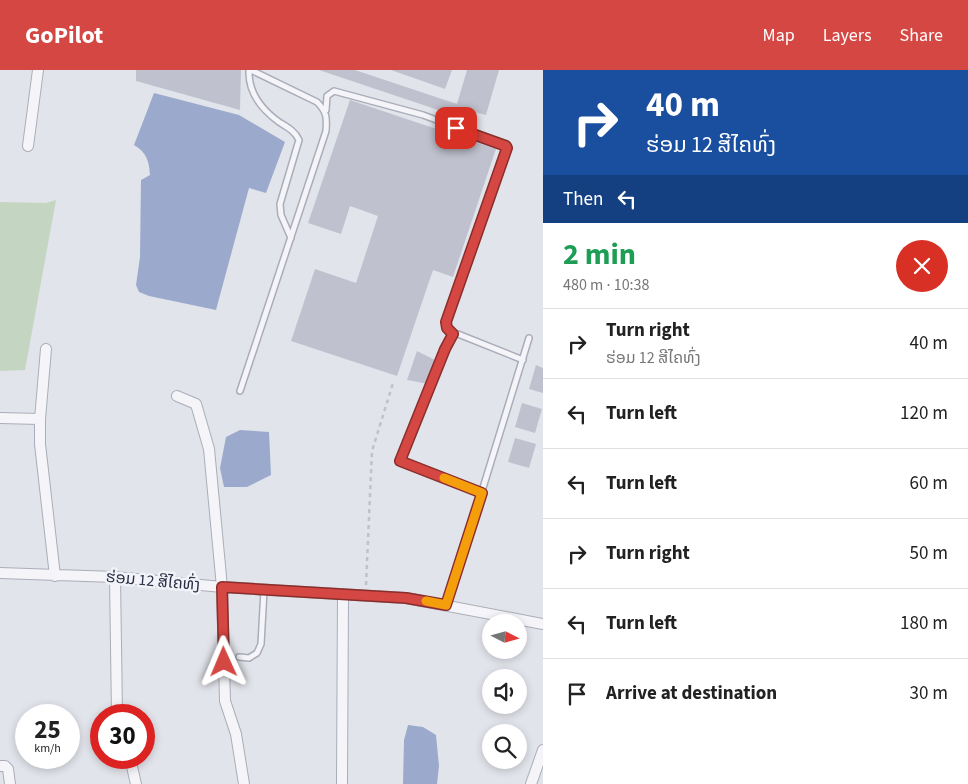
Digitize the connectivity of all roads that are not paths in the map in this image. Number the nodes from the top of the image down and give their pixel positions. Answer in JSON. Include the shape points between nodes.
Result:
{"nodes":[{"id":1,"x":38,"y":70,"type":"edge"},
{"id":2,"x":250,"y":70,"type":"edge"},
{"id":3,"x":326,"y":110,"type":"junction"},
{"id":4,"x":28,"y":146,"type":"dead end"},
{"id":5,"x":291,"y":238,"type":"junction"},
{"id":6,"x":453,"y":334,"type":"junction"},
{"id":7,"x":529,"y":338,"type":"dead end"},
{"id":8,"x":46,"y":349,"type":"dead end"},
{"id":9,"x":523,"y":360,"type":"junction"},
{"id":10,"x":240,"y":391,"type":"dead end"},
{"id":11,"x":177,"y":396,"type":"dead end"},
{"id":12,"x":0,"y":418,"type":"edge"},
{"id":13,"x":40,"y":419,"type":"junction"},
{"id":14,"x":482,"y":493,"type":"junction"},
{"id":15,"x":0,"y":573,"type":"edge"},
{"id":16,"x":55,"y":576,"type":"junction"},
{"id":17,"x":114,"y":577,"type":"junction"},
{"id":18,"x":222,"y":587,"type":"junction"},
{"id":19,"x":264,"y":590,"type":"junction"},
{"id":20,"x":343,"y":594,"type":"junction"},
{"id":21,"x":446,"y":605,"type":"junction"},
{"id":22,"x":543,"y":624,"type":"edge"},
{"id":23,"x":239,"y":658,"type":"dead end"},
{"id":24,"x":117,"y":704,"type":"edge"},
{"id":25,"x":543,"y":750,"type":"edge"},
{"id":26,"x":0,"y":766,"type":"edge"},
{"id":27,"x":133,"y":769,"type":"edge"},
{"id":28,"x":10,"y":784,"type":"edge"},
{"id":29,"x":136,"y":784,"type":"edge"},
{"id":30,"x":244,"y":784,"type":"edge"},
{"id":31,"x":342,"y":784,"type":"edge"},
{"id":32,"x":531,"y":784,"type":"edge"}],
"edges":[{"from":1,"to":4,"type":"street"},
{"from":2,"to":3,"type":"lane","via":[[317,102]]},
{"from":2,"to":5,"type":"lane","via":[[248,80],[258,102],[293,131],[299,140],[280,204]]},
{"from":3,"to":5,"type":"lane","via":[[326,131]]},
{"from":3,"to":6,"type":"lane","via":[[327,96],[334,91],[423,115],[506,146],[446,322]]},
{"from":5,"to":10,"type":"lane"},
{"from":6,"to":9,"type":"lane"},
{"from":6,"to":14,"type":"lane","via":[[400,461]]},
{"from":7,"to":9,"type":"lane"},
{"from":8,"to":13,"type":"street"},
{"from":9,"to":14,"type":"lane"},
{"from":11,"to":18,"type":"street","via":[[196,404],[205,432]]},
{"from":12,"to":13,"type":"street"},
{"from":13,"to":16,"type":"street"},
{"from":14,"to":21,"type":"lane"},
{"from":15,"to":16,"type":"street","name":"ຮ່ອມ 12 ສີໄຄທົ່ງ"},
{"from":16,"to":17,"type":"street","name":"ຮ່ອມ 12 ສີໄຄທົ່ງ"},
{"from":17,"to":18,"type":"street","name":"ຮ່ອມ 12 ສີໄຄທົ່ງ"},
{"from":17,"to":24,"type":"street"},
{"from":18,"to":19,"type":"street","name":"ຮ່ອມ 12 ສີໄຄທົ່ງ"},
{"from":18,"to":30,"type":"street","via":[[225,700],[236,734]]},
{"from":19,"to":20,"type":"street","name":"ຮ່ອມ 12 ສີໄຄທົ່ງ"},
{"from":19,"to":23,"type":"lane","via":[[261,644],[257,654]]},
{"from":20,"to":21,"type":"street","name":"ຮ່ອມ 12 ສີໄຄທົ່ງ","via":[[406,598]]},
{"from":20,"to":31,"type":"street"},
{"from":21,"to":22,"type":"street","name":"ຮ່ອມ 12 ສີໄຄທົ່ງ"},
{"from":25,"to":32,"type":"street"},
{"from":26,"to":28,"type":"street","via":[[8,769]]},
{"from":27,"to":29,"type":"street"}]}
